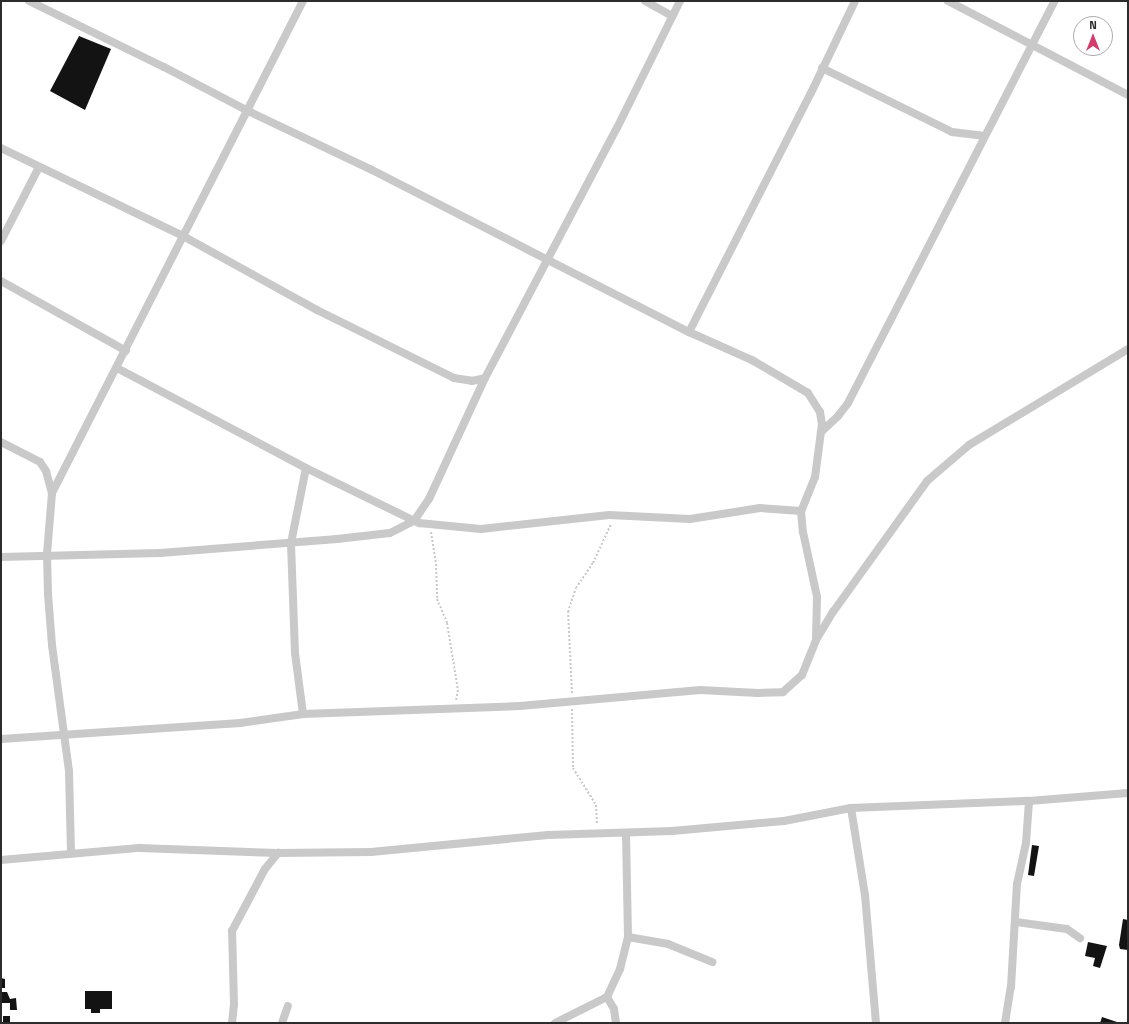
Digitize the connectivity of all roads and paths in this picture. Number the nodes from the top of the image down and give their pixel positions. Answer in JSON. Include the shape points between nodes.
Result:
{"nodes":[{"id":1,"x":29,"y":1,"type":"edge"},
{"id":2,"x":303,"y":1,"type":"edge"},
{"id":3,"x":645,"y":1,"type":"edge"},
{"id":4,"x":680,"y":1,"type":"edge"},
{"id":5,"x":855,"y":1,"type":"edge"},
{"id":6,"x":948,"y":1,"type":"edge"},
{"id":7,"x":1054,"y":1,"type":"edge"},
{"id":8,"x":672,"y":16,"type":"junction"},
{"id":9,"x":1033,"y":46,"type":"junction"},
{"id":10,"x":822,"y":68,"type":"junction"},
{"id":11,"x":1128,"y":95,"type":"edge"},
{"id":12,"x":248,"y":111,"type":"junction"},
{"id":13,"x":984,"y":136,"type":"junction"},
{"id":14,"x":1,"y":148,"type":"edge"},
{"id":15,"x":39,"y":167,"type":"junction"},
{"id":16,"x":183,"y":236,"type":"junction"},
{"id":17,"x":1,"y":241,"type":"edge"},
{"id":18,"x":548,"y":258,"type":"junction"},
{"id":19,"x":1,"y":281,"type":"edge"},
{"id":20,"x":689,"y":332,"type":"junction"},
{"id":21,"x":1128,"y":349,"type":"edge"},
{"id":22,"x":126,"y":351,"type":"junction"},
{"id":23,"x":117,"y":368,"type":"junction"},
{"id":24,"x":485,"y":378,"type":"junction"},
{"id":25,"x":821,"y":432,"type":"junction"},
{"id":26,"x":1,"y":442,"type":"edge"},
{"id":27,"x":306,"y":468,"type":"junction"},
{"id":28,"x":52,"y":493,"type":"junction"},
{"id":29,"x":801,"y":511,"type":"junction"},
{"id":30,"x":609,"y":515,"type":"junction"},
{"id":31,"x":414,"y":521,"type":"junction"},
{"id":32,"x":429,"y":524,"type":"junction"},
{"id":33,"x":292,"y":543,"type":"junction"},
{"id":34,"x":47,"y":554,"type":"junction"},
{"id":35,"x":1,"y":557,"type":"edge"},
{"id":36,"x":816,"y":640,"type":"junction"},
{"id":37,"x":572,"y":700,"type":"junction"},
{"id":38,"x":451,"y":710,"type":"junction"},
{"id":39,"x":303,"y":714,"type":"junction"},
{"id":40,"x":66,"y":735,"type":"junction"},
{"id":41,"x":1,"y":739,"type":"edge"},
{"id":42,"x":1128,"y":793,"type":"edge"},
{"id":43,"x":1029,"y":801,"type":"junction"},
{"id":44,"x":851,"y":808,"type":"junction"},
{"id":45,"x":598,"y":833,"type":"junction"},
{"id":46,"x":626,"y":833,"type":"junction"},
{"id":47,"x":71,"y":853,"type":"junction"},
{"id":48,"x":278,"y":853,"type":"junction"},
{"id":49,"x":1,"y":860,"type":"edge"},
{"id":50,"x":1016,"y":922,"type":"junction"},
{"id":51,"x":628,"y":937,"type":"junction"},
{"id":52,"x":1080,"y":938,"type":"dead end"},
{"id":53,"x":712,"y":962,"type":"dead end"},
{"id":54,"x":607,"y":997,"type":"junction"},
{"id":55,"x":288,"y":1006,"type":"dead end"},
{"id":56,"x":232,"y":1023,"type":"edge"},
{"id":57,"x":282,"y":1023,"type":"edge"},
{"id":58,"x":555,"y":1023,"type":"edge"},
{"id":59,"x":616,"y":1023,"type":"edge"},
{"id":60,"x":876,"y":1023,"type":"edge"},
{"id":61,"x":1005,"y":1023,"type":"edge"}],
"edges":[{"from":1,"to":12,"type":"street","via":[[164,66]]},
{"from":2,"to":12,"type":"street"},
{"from":3,"to":8,"type":"street"},
{"from":4,"to":8,"type":"street"},
{"from":5,"to":10,"type":"street"},
{"from":6,"to":9,"type":"street"},
{"from":7,"to":9,"type":"street"},
{"from":8,"to":18,"type":"street","via":[[617,128]]},
{"from":9,"to":11,"type":"street"},
{"from":9,"to":13,"type":"street"},
{"from":10,"to":13,"type":"street","via":[[952,132]]},
{"from":10,"to":20,"type":"street"},
{"from":12,"to":16,"type":"street"},
{"from":12,"to":18,"type":"street"},
{"from":13,"to":25,"type":"street","via":[[848,403]]},
{"from":14,"to":15,"type":"street"},
{"from":15,"to":16,"type":"street"},
{"from":15,"to":17,"type":"street"},
{"from":16,"to":22,"type":"street"},
{"from":16,"to":24,"type":"street","via":[[317,310],[454,378]]},
{"from":18,"to":20,"type":"street","via":[[576,275]]},
{"from":18,"to":24,"type":"street"},
{"from":19,"to":22,"type":"street"},
{"from":20,"to":25,"type":"street","via":[[752,360],[808,393],[820,412]]},
{"from":21,"to":36,"type":"street","via":[[980,438],[948,461],[927,481],[897,520]]},
{"from":22,"to":23,"type":"street"},
{"from":23,"to":27,"type":"street"},
{"from":23,"to":28,"type":"street"},
{"from":24,"to":31,"type":"street","via":[[429,499]]},
{"from":25,"to":29,"type":"street","via":[[815,477]]},
{"from":26,"to":28,"type":"street","via":[[40,462],[46,471]]},
{"from":27,"to":31,"type":"street"},
{"from":27,"to":33,"type":"street"},
{"from":28,"to":34,"type":"street"},
{"from":29,"to":30,"type":"street","via":[[760,508],[690,519]]},
{"from":29,"to":36,"type":"street","via":[[817,597]]},
{"from":30,"to":32,"type":"street","via":[[487,529]]},
{"from":30,"to":37,"type":"path","via":[[611,525],[591,567],[576,588],[568,612]]},
{"from":31,"to":32,"type":"street"},
{"from":31,"to":33,"type":"street","via":[[390,533]]},
{"from":32,"to":38,"type":"path","via":[[436,564],[436,599],[447,623],[458,690]]},
{"from":33,"to":34,"type":"street","via":[[160,553]]},
{"from":33,"to":39,"type":"street","via":[[295,652]]},
{"from":34,"to":35,"type":"street"},
{"from":34,"to":40,"type":"street","via":[[49,622]]},
{"from":36,"to":37,"type":"street","via":[[802,675],[783,692],[712,690]]},
{"from":37,"to":38,"type":"street"},
{"from":37,"to":45,"type":"path","via":[[573,768],[596,805]]},
{"from":38,"to":39,"type":"street"},
{"from":39,"to":40,"type":"street","via":[[240,723]]},
{"from":40,"to":41,"type":"street"},
{"from":40,"to":47,"type":"street"},
{"from":42,"to":43,"type":"street"},
{"from":43,"to":44,"type":"street"},
{"from":43,"to":50,"type":"street","via":[[1026,843],[1017,884]]},
{"from":44,"to":46,"type":"street","via":[[784,821]]},
{"from":44,"to":60,"type":"street","via":[[865,894]]},
{"from":45,"to":46,"type":"street"},
{"from":45,"to":48,"type":"street","via":[[371,852]]},
{"from":46,"to":51,"type":"street"},
{"from":47,"to":48,"type":"street","via":[[138,848]]},
{"from":47,"to":49,"type":"street"},
{"from":48,"to":56,"type":"street","via":[[265,869],[232,931]]},
{"from":50,"to":52,"type":"street","via":[[1066,929]]},
{"from":50,"to":61,"type":"street","via":[[1011,987]]},
{"from":51,"to":53,"type":"street","via":[[668,944]]},
{"from":51,"to":54,"type":"street","via":[[620,969]]},
{"from":54,"to":58,"type":"street"},
{"from":54,"to":59,"type":"street","via":[[614,1009]]},
{"from":55,"to":57,"type":"street"}]}
